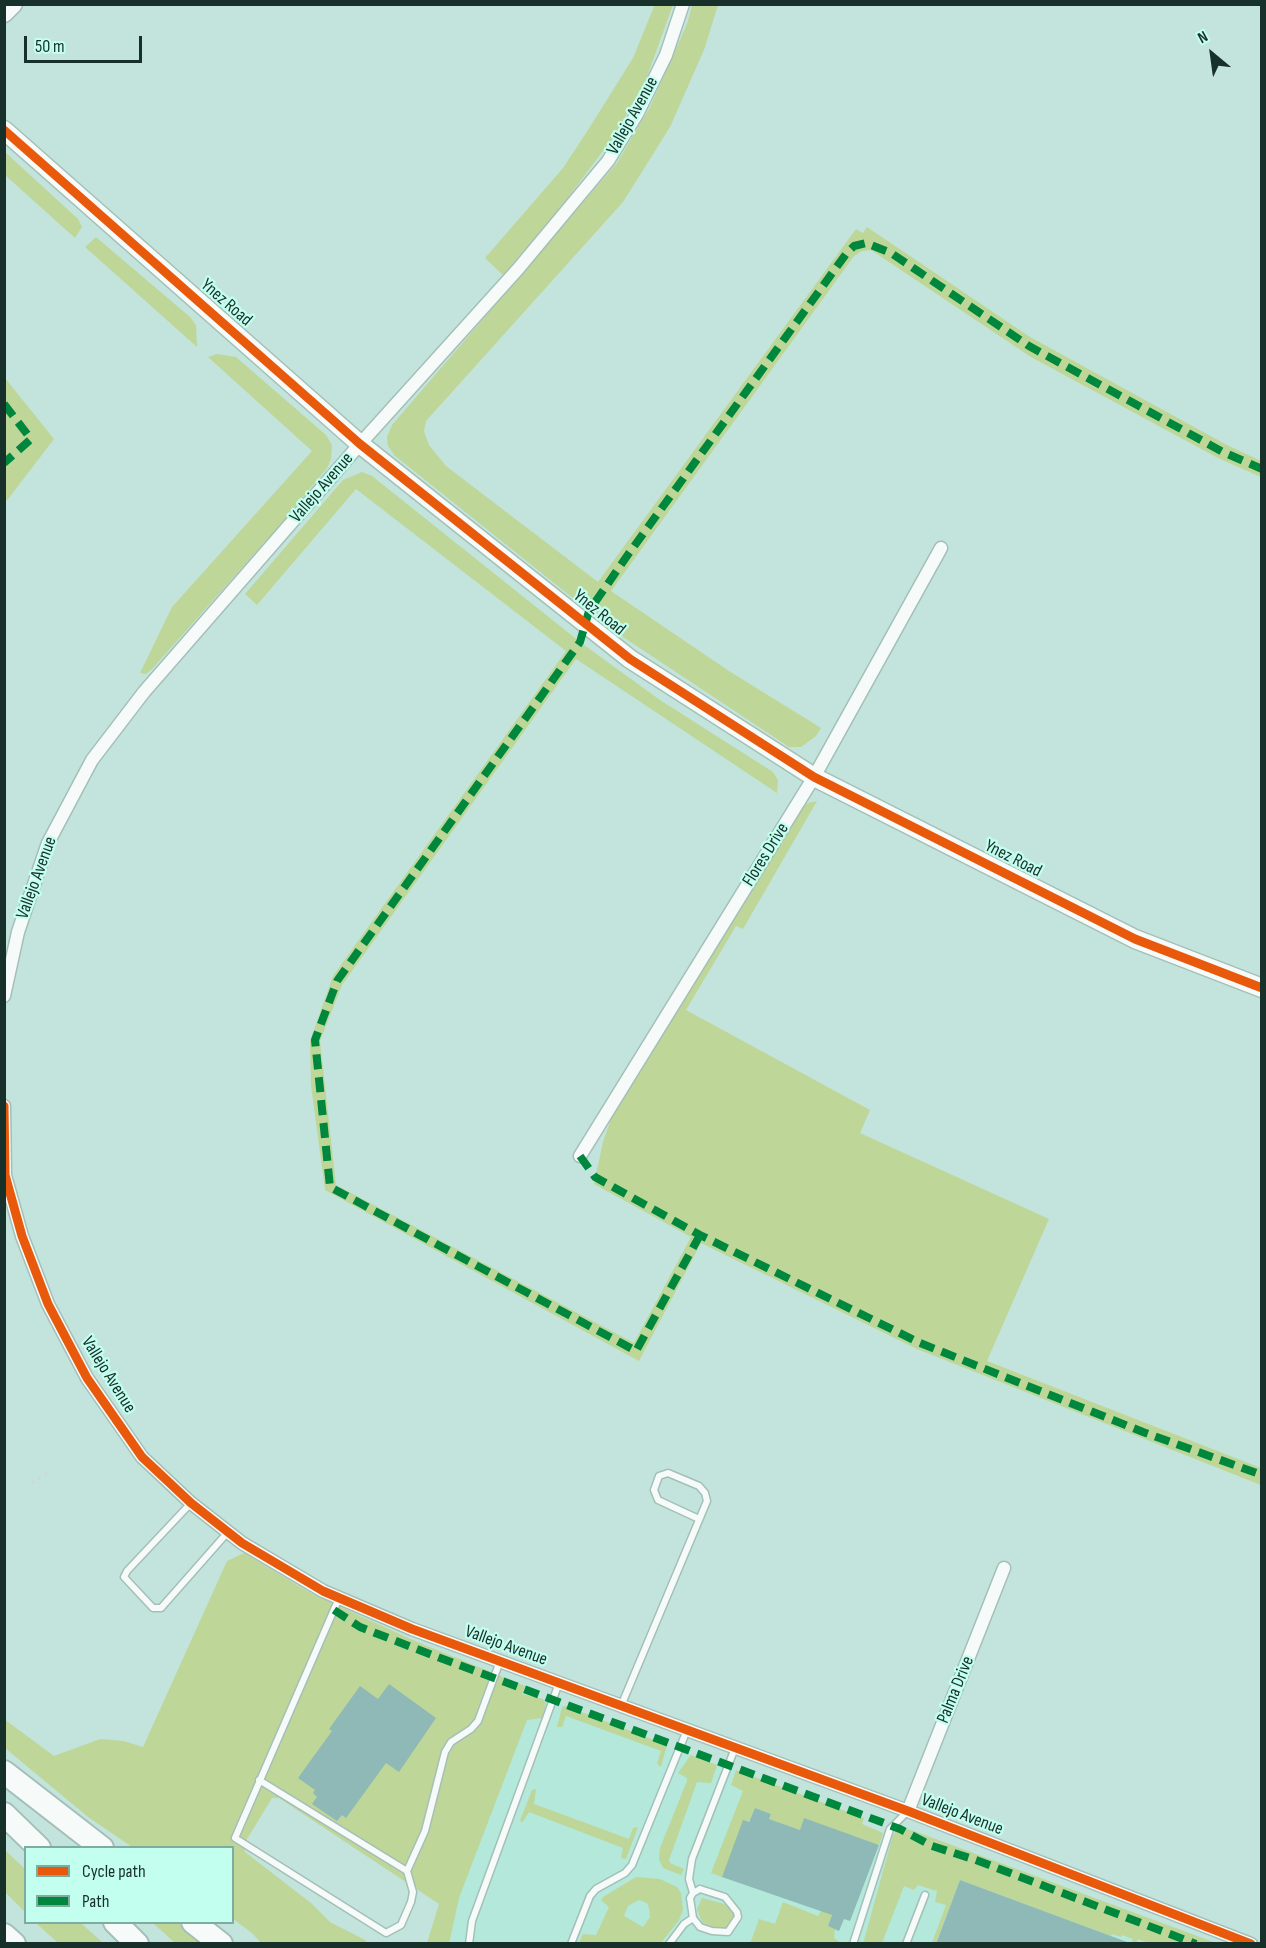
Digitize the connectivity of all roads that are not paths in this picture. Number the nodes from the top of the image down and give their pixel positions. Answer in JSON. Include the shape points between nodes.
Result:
{"nodes":[{"id":1,"x":13,"y":4,"type":"edge"},
{"id":2,"x":683,"y":4,"type":"edge"},
{"id":3,"x":4,"y":13,"type":"edge"},
{"id":4,"x":4,"y":130,"type":"edge"},
{"id":5,"x":360,"y":444,"type":"junction"},
{"id":6,"x":941,"y":548,"type":"dead end"},
{"id":7,"x":814,"y":777,"type":"junction"},
{"id":8,"x":1262,"y":988,"type":"edge"},
{"id":9,"x":4,"y":996,"type":"edge"},
{"id":10,"x":4,"y":1106,"type":"edge"},
{"id":11,"x":580,"y":1156,"type":"dead end"},
{"id":12,"x":190,"y":1503,"type":"junction"},
{"id":13,"x":699,"y":1518,"type":"junction"},
{"id":14,"x":228,"y":1532,"type":"junction"},
{"id":15,"x":1005,"y":1568,"type":"dead end"},
{"id":16,"x":339,"y":1598,"type":"junction"},
{"id":17,"x":500,"y":1662,"type":"junction"},
{"id":18,"x":559,"y":1683,"type":"junction"},
{"id":19,"x":621,"y":1707,"type":"junction"},
{"id":20,"x":687,"y":1730,"type":"junction"},
{"id":21,"x":735,"y":1748,"type":"junction"},
{"id":22,"x":4,"y":1772,"type":"edge"},
{"id":23,"x":259,"y":1780,"type":"junction"},
{"id":24,"x":908,"y":1812,"type":"junction"},
{"id":25,"x":4,"y":1814,"type":"edge"},
{"id":26,"x":37,"y":1846,"type":"edge"},
{"id":27,"x":99,"y":1846,"type":"edge"},
{"id":28,"x":407,"y":1871,"type":"junction"},
{"id":29,"x":693,"y":1893,"type":"junction"},
{"id":30,"x":925,"y":1895,"type":"dead end"},
{"id":31,"x":693,"y":1918,"type":"junction"},
{"id":32,"x":116,"y":1924,"type":"edge"},
{"id":33,"x":194,"y":1924,"type":"edge"},
{"id":34,"x":4,"y":1935,"type":"edge"},
{"id":35,"x":14,"y":1944,"type":"edge"},
{"id":36,"x":137,"y":1944,"type":"edge"},
{"id":37,"x":221,"y":1944,"type":"edge"},
{"id":38,"x":469,"y":1944,"type":"edge"},
{"id":39,"x":571,"y":1944,"type":"edge"},
{"id":40,"x":669,"y":1944,"type":"edge"},
{"id":41,"x":853,"y":1944,"type":"edge"},
{"id":42,"x":906,"y":1944,"type":"edge"},
{"id":43,"x":1251,"y":1944,"type":"edge"}],
"edges":[{"from":1,"to":3,"type":"main road"},
{"from":2,"to":5,"type":"street","name":"Vallejo Avenue","via":[[666,55],[608,161]]},
{"from":4,"to":5,"type":"main road","name":"Ynez Road"},
{"from":5,"to":7,"type":"main road","name":"Ynez Road","via":[[630,659]]},
{"from":5,"to":9,"type":"street","name":"Vallejo Avenue","via":[[144,692],[92,760],[48,843],[18,932]]},
{"from":6,"to":7,"type":"street","name":"Flores Drive"},
{"from":7,"to":8,"type":"main road","name":"Ynez Road","via":[[1135,939]]},
{"from":7,"to":11,"type":"street","name":"Flores Drive"},
{"from":10,"to":12,"type":"street","name":"Vallejo Avenue","via":[[5,1175],[22,1236],[48,1304],[87,1378],[142,1457]]},
{"from":12,"to":14,"type":"street","name":"Vallejo Avenue"},
{"from":12,"to":14,"type":"lane","via":[[124,1577],[153,1608],[162,1608]]},
{"from":13,"to":13,"type":"lane","via":[[706,1501],[699,1486],[668,1473],[659,1476],[654,1490],[658,1500]]},
{"from":13,"to":19,"type":"lane"},
{"from":14,"to":16,"type":"street","name":"Vallejo Avenue"},
{"from":15,"to":24,"type":"street","name":"Palma Drive"},
{"from":16,"to":17,"type":"street","name":"Vallejo Avenue"},
{"from":16,"to":23,"type":"lane"},
{"from":17,"to":18,"type":"street","name":"Vallejo Avenue"},
{"from":17,"to":28,"type":"lane","via":[[478,1721],[451,1742],[445,1752],[425,1831]]},
{"from":18,"to":19,"type":"street","name":"Vallejo Avenue"},
{"from":18,"to":38,"type":"lane","via":[[472,1921]]},
{"from":19,"to":20,"type":"street","name":"Vallejo Avenue"},
{"from":20,"to":21,"type":"street","name":"Vallejo Avenue"},
{"from":20,"to":39,"type":"lane","via":[[634,1862],[630,1869],[590,1896]]},
{"from":21,"to":24,"type":"street","name":"Vallejo Avenue"},
{"from":21,"to":29,"type":"lane","via":[[692,1859],[689,1872]]},
{"from":22,"to":27,"type":"highway"},
{"from":23,"to":28,"type":"lane"},
{"from":23,"to":28,"type":"lane","via":[[235,1838],[386,1933],[401,1925],[411,1902],[413,1892]]},
{"from":24,"to":41,"type":"lane","via":[[890,1829]]},
{"from":24,"to":43,"type":"street","name":"Vallejo Avenue"},
{"from":25,"to":26,"type":"highway"},
{"from":29,"to":31,"type":"lane"},
{"from":29,"to":31,"type":"lane","via":[[707,1890],[725,1897],[738,1917],[729,1932],[723,1933],[700,1927]]},
{"from":30,"to":42,"type":"lane"},
{"from":31,"to":40,"type":"lane"},
{"from":32,"to":36,"type":"highway"},
{"from":33,"to":37,"type":"highway"},
{"from":34,"to":35,"type":"highway"}]}
